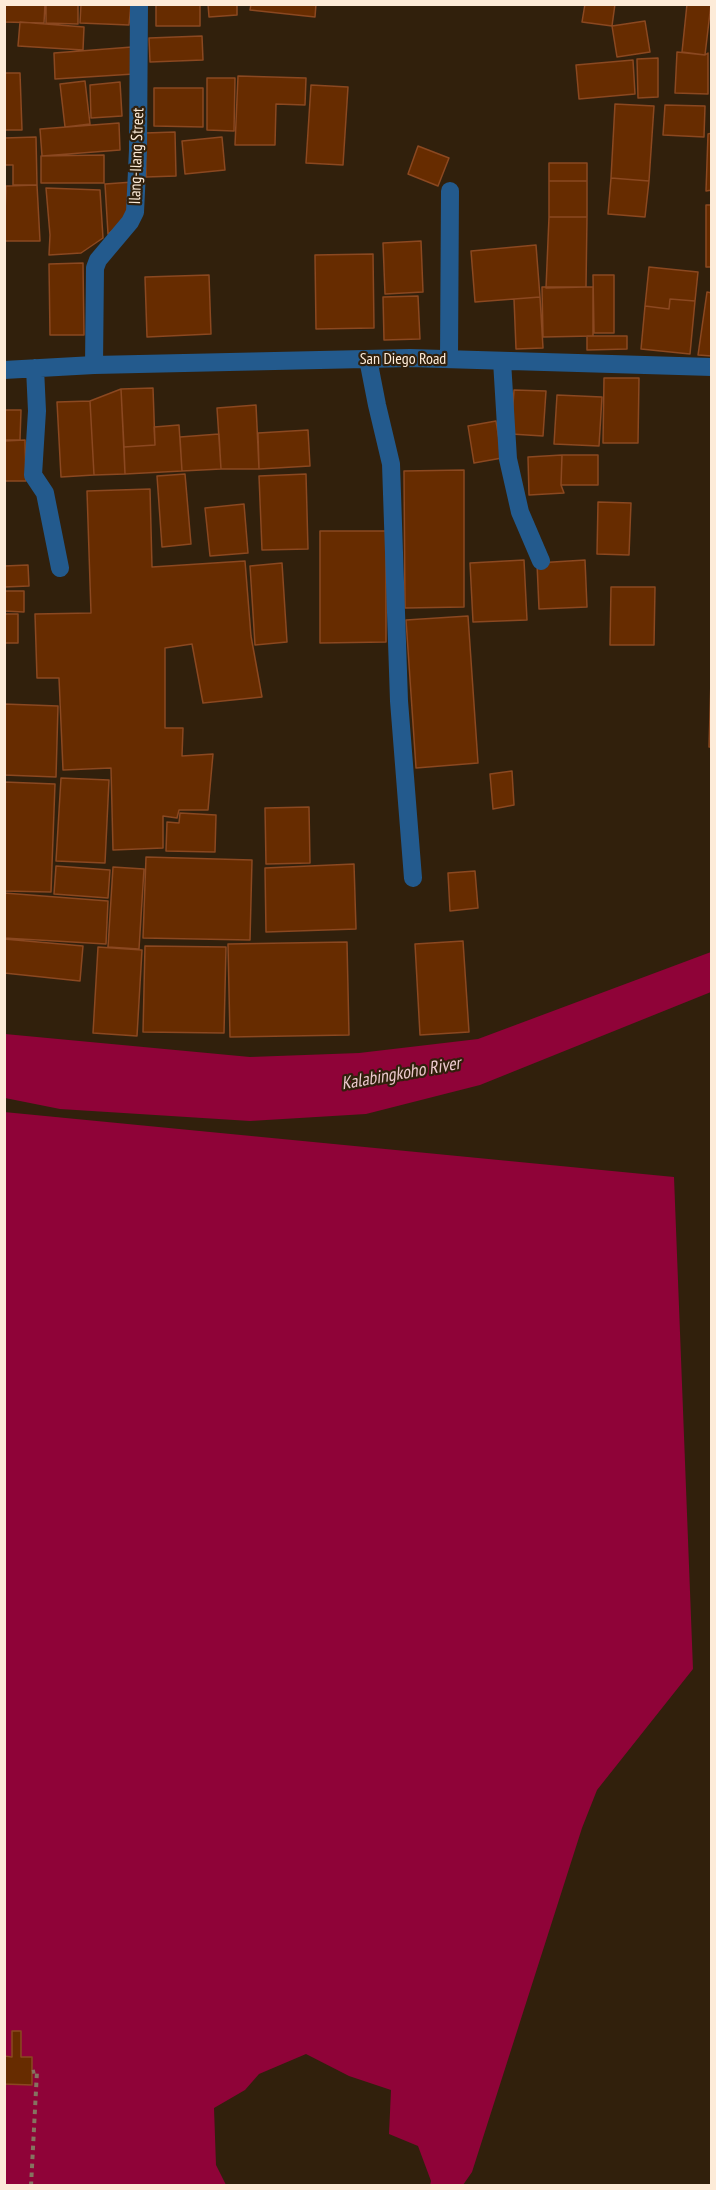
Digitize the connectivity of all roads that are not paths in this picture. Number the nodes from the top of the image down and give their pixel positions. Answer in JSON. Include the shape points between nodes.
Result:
{"nodes":[{"id":1,"x":139,"y":4,"type":"edge"},
{"id":2,"x":450,"y":191,"type":"dead end"},
{"id":3,"x":448,"y":358,"type":"junction"},
{"id":4,"x":368,"y":359,"type":"junction"},
{"id":5,"x":502,"y":361,"type":"junction"},
{"id":6,"x":94,"y":365,"type":"junction"},
{"id":7,"x":711,"y":367,"type":"edge"},
{"id":8,"x":35,"y":368,"type":"junction"},
{"id":9,"x":4,"y":370,"type":"edge"},
{"id":10,"x":541,"y":561,"type":"dead end"},
{"id":11,"x":60,"y":568,"type":"dead end"},
{"id":12,"x":412,"y":878,"type":"dead end"}],
"edges":[{"from":1,"to":6,"type":"street","name":"Ilang-Ilang Street","via":[[135,212],[95,268]]},
{"from":2,"to":3,"type":"street"},
{"from":3,"to":4,"type":"street","name":"San Diego Road"},
{"from":3,"to":5,"type":"street","name":"San Diego Road"},
{"from":4,"to":6,"type":"street","name":"San Diego Road"},
{"from":4,"to":12,"type":"street","via":[[391,464],[399,701]]},
{"from":5,"to":7,"type":"street","name":"San Diego Road"},
{"from":5,"to":10,"type":"street","via":[[508,459],[520,512]]},
{"from":6,"to":8,"type":"street","name":"San Diego Road"},
{"from":8,"to":9,"type":"street","name":"San Diego Road"},
{"from":8,"to":11,"type":"street","via":[[33,475],[45,493]]}]}
